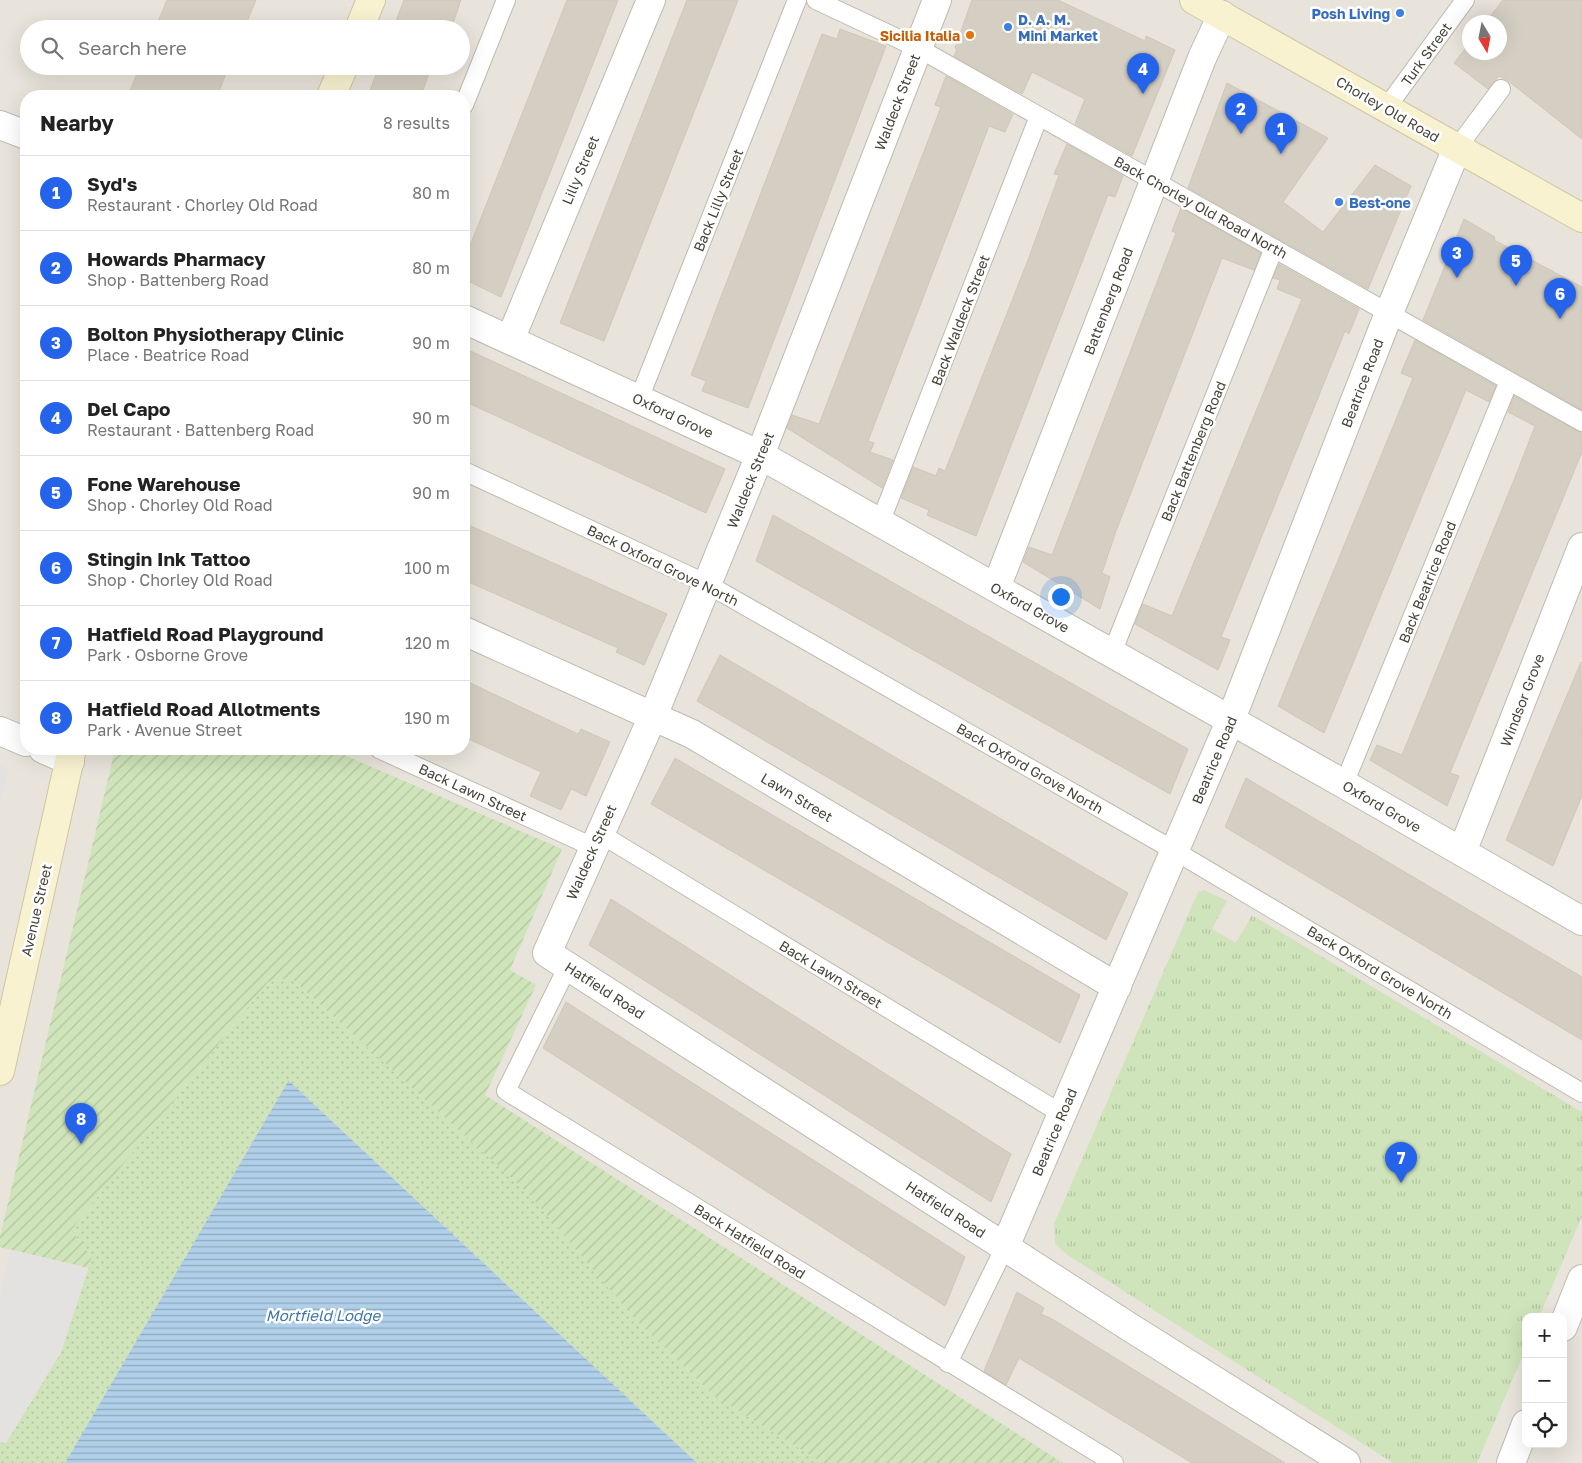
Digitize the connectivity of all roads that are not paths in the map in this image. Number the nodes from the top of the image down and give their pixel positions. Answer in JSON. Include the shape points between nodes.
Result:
{"nodes":[{"id":1,"x":371,"y":0,"type":"edge"},
{"id":2,"x":506,"y":0,"type":"edge"},
{"id":3,"x":651,"y":0,"type":"edge"},
{"id":4,"x":797,"y":0,"type":"edge"},
{"id":5,"x":816,"y":0,"type":"edge"},
{"id":6,"x":936,"y":0,"type":"edge"},
{"id":7,"x":1194,"y":0,"type":"edge"},
{"id":8,"x":1465,"y":0,"type":"edge"},
{"id":9,"x":1222,"y":15,"type":"junction"},
{"id":10,"x":363,"y":20,"type":"edge"},
{"id":11,"x":918,"y":48,"type":"junction"},
{"id":12,"x":340,"y":75,"type":"edge"},
{"id":13,"x":1501,"y":89,"type":"dead end"},
{"id":14,"x":334,"y":90,"type":"edge"},
{"id":15,"x":470,"y":90,"type":"edge"},
{"id":16,"x":1387,"y":108,"type":"junction"},
{"id":17,"x":1039,"y":116,"type":"junction"},
{"id":18,"x":0,"y":125,"type":"edge"},
{"id":19,"x":20,"y":133,"type":"edge"},
{"id":20,"x":1457,"y":148,"type":"junction"},
{"id":21,"x":1154,"y":181,"type":"junction"},
{"id":22,"x":1582,"y":218,"type":"edge"},
{"id":23,"x":1274,"y":248,"type":"junction"},
{"id":24,"x":1389,"y":313,"type":"junction"},
{"id":25,"x":470,"y":322,"type":"edge"},
{"id":26,"x":510,"y":340,"type":"junction"},
{"id":27,"x":1509,"y":381,"type":"junction"},
{"id":28,"x":639,"y":399,"type":"junction"},
{"id":29,"x":1582,"y":422,"type":"edge"},
{"id":30,"x":760,"y":455,"type":"junction"},
{"id":31,"x":470,"y":474,"type":"edge"},
{"id":32,"x":880,"y":523,"type":"junction"},
{"id":33,"x":1582,"y":547,"type":"edge"},
{"id":34,"x":707,"y":584,"type":"junction"},
{"id":35,"x":996,"y":588,"type":"junction"},
{"id":36,"x":470,"y":634,"type":"edge"},
{"id":37,"x":1112,"y":653,"type":"junction"},
{"id":38,"x":653,"y":716,"type":"junction"},
{"id":39,"x":1231,"y":719,"type":"junction"},
{"id":40,"x":0,"y":731,"type":"edge"},
{"id":41,"x":20,"y":739,"type":"edge"},
{"id":42,"x":71,"y":755,"type":"edge"},
{"id":43,"x":393,"y":755,"type":"edge"},
{"id":44,"x":1344,"y":784,"type":"junction"},
{"id":45,"x":596,"y":840,"type":"junction"},
{"id":46,"x":1175,"y":851,"type":"junction"},
{"id":47,"x":1462,"y":852,"type":"junction"},
{"id":48,"x":1580,"y":914,"type":"edge"},
{"id":49,"x":557,"y":960,"type":"junction"},
{"id":50,"x":1117,"y":987,"type":"junction"},
{"id":51,"x":0,"y":1071,"type":"edge"},
{"id":52,"x":1582,"y":1093,"type":"edge"},
{"id":53,"x":1062,"y":1114,"type":"junction"},
{"id":54,"x":1005,"y":1247,"type":"junction"},
{"id":55,"x":1582,"y":1279,"type":"edge"},
{"id":56,"x":1567,"y":1317,"type":"edge"},
{"id":57,"x":948,"y":1363,"type":"junction"},
{"id":58,"x":1522,"y":1434,"type":"edge"},
{"id":59,"x":1114,"y":1463,"type":"edge"},
{"id":60,"x":1346,"y":1463,"type":"edge"},
{"id":61,"x":1511,"y":1463,"type":"edge"}],
"edges":[{"from":1,"to":10,"type":"main road"},
{"from":2,"to":15,"type":"lane"},
{"from":3,"to":26,"type":"street","name":"Lilly Street"},
{"from":4,"to":28,"type":"lane","name":"Back Lilly Street"},
{"from":5,"to":11,"type":"lane","name":"Back Chorley Old Road North"},
{"from":6,"to":11,"type":"street","name":"Waldeck Street"},
{"from":7,"to":9,"type":"main road","name":"Chorley Old Road"},
{"from":8,"to":16,"type":"lane","name":"Turk Street"},
{"from":9,"to":16,"type":"main road","name":"Chorley Old Road"},
{"from":9,"to":21,"type":"street","name":"Battenberg Road"},
{"from":11,"to":17,"type":"lane","name":"Back Chorley Old Road North"},
{"from":11,"to":30,"type":"street","name":"Waldeck Street"},
{"from":12,"to":14,"type":"main road"},
{"from":13,"to":20,"type":"lane"},
{"from":16,"to":20,"type":"main road","name":"Chorley Old Road"},
{"from":17,"to":21,"type":"lane","name":"Back Chorley Old Road North"},
{"from":17,"to":32,"type":"lane","name":"Back Waldeck Street"},
{"from":18,"to":19,"type":"street"},
{"from":20,"to":22,"type":"main road","name":"Chorley Old Road"},
{"from":20,"to":24,"type":"street","name":"Beatrice Road"},
{"from":21,"to":23,"type":"lane","name":"Back Chorley Old Road North"},
{"from":21,"to":35,"type":"street","name":"Battenberg Road"},
{"from":23,"to":24,"type":"lane","name":"Back Chorley Old Road North"},
{"from":23,"to":37,"type":"lane","name":"Back Battenberg Road"},
{"from":24,"to":27,"type":"lane","name":"Back Chorley Old Road North"},
{"from":24,"to":39,"type":"street","name":"Beatrice Road"},
{"from":25,"to":26,"type":"street","name":"Oxford Grove"},
{"from":26,"to":28,"type":"street","name":"Oxford Grove"},
{"from":27,"to":29,"type":"lane","name":"Back Chorley Old Road North"},
{"from":27,"to":44,"type":"lane","name":"Back Beatrice Road"},
{"from":28,"to":30,"type":"street","name":"Oxford Grove"},
{"from":30,"to":32,"type":"street","name":"Oxford Grove"},
{"from":30,"to":34,"type":"street","name":"Waldeck Street"},
{"from":31,"to":34,"type":"lane","name":"Back Oxford Grove North"},
{"from":32,"to":35,"type":"street","name":"Oxford Grove"},
{"from":33,"to":47,"type":"street","name":"Windsor Grove"},
{"from":34,"to":38,"type":"street","name":"Waldeck Street"},
{"from":34,"to":46,"type":"lane","name":"Back Oxford Grove North"},
{"from":35,"to":37,"type":"street","name":"Oxford Grove"},
{"from":36,"to":38,"type":"street","name":"Lawn Street"},
{"from":37,"to":39,"type":"street","name":"Oxford Grove"},
{"from":38,"to":45,"type":"street","name":"Waldeck Street"},
{"from":38,"to":50,"type":"street","name":"Lawn Street","via":[[692,734]]},
{"from":39,"to":44,"type":"street","name":"Oxford Grove"},
{"from":39,"to":46,"type":"street","name":"Beatrice Road"},
{"from":40,"to":41,"type":"street"},
{"from":42,"to":51,"type":"main road","name":"Avenue Street"},
{"from":43,"to":45,"type":"lane","name":"Back Lawn Street"},
{"from":44,"to":47,"type":"street","name":"Oxford Grove"},
{"from":45,"to":49,"type":"street","name":"Waldeck Street"},
{"from":45,"to":53,"type":"lane","name":"Back Lawn Street"},
{"from":46,"to":50,"type":"street","name":"Beatrice Road"},
{"from":46,"to":52,"type":"lane","name":"Back Oxford Grove North"},
{"from":47,"to":48,"type":"street","name":"Oxford Grove"},
{"from":49,"to":54,"type":"street","name":"Hatfield Road"},
{"from":49,"to":57,"type":"lane","name":"Back Hatfield Road","via":[[506,1091]]},
{"from":50,"to":53,"type":"street","name":"Beatrice Road"},
{"from":53,"to":54,"type":"street","name":"Beatrice Road"},
{"from":54,"to":57,"type":"lane","name":"Beatrice Road"},
{"from":54,"to":60,"type":"street","name":"Hatfield Road"},
{"from":55,"to":56,"type":"street"},
{"from":57,"to":59,"type":"lane","name":"Back Hatfield Road"},
{"from":58,"to":61,"type":"street"}]}
